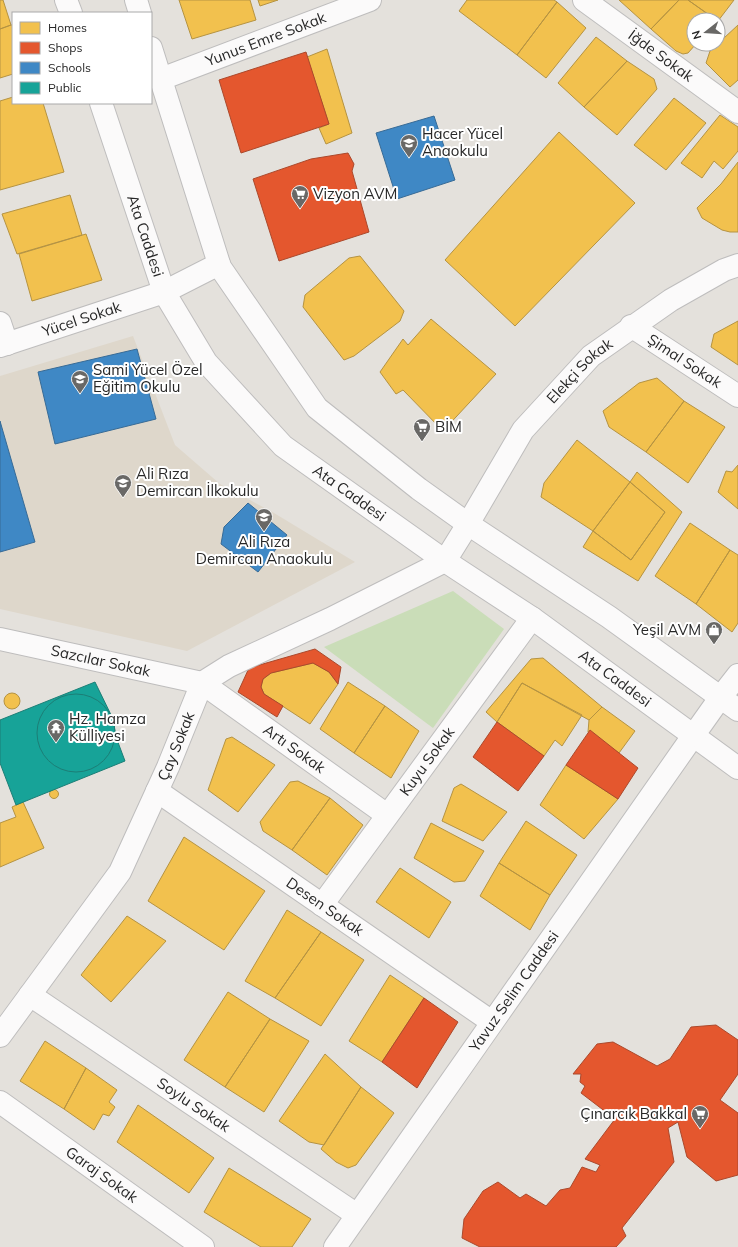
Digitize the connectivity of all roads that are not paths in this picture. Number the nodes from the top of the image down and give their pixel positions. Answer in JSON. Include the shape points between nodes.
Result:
{"nodes":[{"id":1,"x":66,"y":0,"type":"edge"},
{"id":2,"x":136,"y":0,"type":"edge"},
{"id":3,"x":370,"y":0,"type":"edge"},
{"id":4,"x":596,"y":4,"type":"edge"},
{"id":5,"x":70,"y":12,"type":"edge"},
{"id":6,"x":140,"y":12,"type":"edge"},
{"id":7,"x":152,"y":51,"type":"edge"},
{"id":8,"x":161,"y":78,"type":"junction"},
{"id":9,"x":101,"y":104,"type":"edge"},
{"id":10,"x":738,"y":112,"type":"edge"},
{"id":11,"x":219,"y":264,"type":"junction"},
{"id":12,"x":738,"y":265,"type":"edge"},
{"id":13,"x":164,"y":292,"type":"junction"},
{"id":14,"x":0,"y":323,"type":"edge"},
{"id":15,"x":631,"y":326,"type":"junction"},
{"id":16,"x":4,"y":345,"type":"edge"},
{"id":17,"x":738,"y":396,"type":"edge"},
{"id":18,"x":468,"y":524,"type":"junction"},
{"id":19,"x":445,"y":561,"type":"junction"},
{"id":20,"x":532,"y":618,"type":"junction"},
{"id":21,"x":0,"y":639,"type":"edge"},
{"id":22,"x":738,"y":675,"type":"edge"},
{"id":23,"x":202,"y":683,"type":"junction"},
{"id":24,"x":720,"y":698,"type":"junction"},
{"id":25,"x":738,"y":710,"type":"edge"},
{"id":26,"x":693,"y":736,"type":"junction"},
{"id":27,"x":738,"y":768,"type":"edge"},
{"id":28,"x":157,"y":791,"type":"junction"},
{"id":29,"x":387,"y":815,"type":"junction"},
{"id":30,"x":322,"y":905,"type":"junction"},
{"id":31,"x":30,"y":994,"type":"junction"},
{"id":32,"x":492,"y":1022,"type":"junction"},
{"id":33,"x":0,"y":1036,"type":"edge"},
{"id":34,"x":0,"y":1102,"type":"edge"},
{"id":35,"x":357,"y":1215,"type":"junction"},
{"id":36,"x":203,"y":1247,"type":"edge"},
{"id":37,"x":335,"y":1247,"type":"edge"}],
"edges":[{"from":1,"to":5,"type":"street"},
{"from":2,"to":6,"type":"street"},
{"from":3,"to":8,"type":"street","name":"Yunus Emre Sokak"},
{"from":4,"to":10,"type":"street","name":"İğde Sokak"},
{"from":7,"to":8,"type":"street"},
{"from":8,"to":11,"type":"street"},
{"from":9,"to":13,"type":"street","name":"Ata Caddesi"},
{"from":11,"to":13,"type":"street","name":"Yücel Sokak"},
{"from":11,"to":18,"type":"street","via":[[317,408],[418,489]]},
{"from":12,"to":15,"type":"street","name":"Elekçi Sokak","via":[[724,270],[671,300]]},
{"from":13,"to":16,"type":"street","name":"Yücel Sokak"},
{"from":13,"to":19,"type":"street","name":"Ata Caddesi","via":[[206,362],[283,446]]},
{"from":14,"to":16,"type":"street"},
{"from":15,"to":17,"type":"street","name":"Şimal Sokak"},
{"from":15,"to":18,"type":"street","name":"Elekçi Sokak","via":[[591,356],[523,430]]},
{"from":18,"to":19,"type":"street","name":"Elekçi Sokak"},
{"from":18,"to":24,"type":"street","via":[[610,617]]},
{"from":19,"to":20,"type":"street","name":"Ata Caddesi"},
{"from":19,"to":23,"type":"street","via":[[230,666]]},
{"from":20,"to":26,"type":"street","name":"Ata Caddesi"},
{"from":20,"to":29,"type":"street","name":"Kuyu Sokak"},
{"from":21,"to":23,"type":"street","name":"Sazcılar Sokak"},
{"from":22,"to":24,"type":"street"},
{"from":23,"to":28,"type":"street","name":"Çay Sokak"},
{"from":23,"to":29,"type":"street","name":"Artı Sokak"},
{"from":24,"to":25,"type":"street"},
{"from":24,"to":26,"type":"street","name":"Yavuz Selim Caddesi"},
{"from":26,"to":27,"type":"street","name":"Ata Caddesi"},
{"from":26,"to":32,"type":"street","name":"Yavuz Selim Caddesi"},
{"from":28,"to":30,"type":"street","name":"Desen Sokak"},
{"from":28,"to":31,"type":"street","name":"Çay Sokak","via":[[120,872]]},
{"from":29,"to":30,"type":"street","name":"Kuyu Sokak"},
{"from":30,"to":32,"type":"street","name":"Desen Sokak"},
{"from":31,"to":33,"type":"street","name":"Çay Sokak"},
{"from":31,"to":35,"type":"street","name":"Soylu Sokak"},
{"from":32,"to":35,"type":"street","name":"Yavuz Selim Caddesi"},
{"from":34,"to":36,"type":"street","name":"Garaj Sokak"},
{"from":35,"to":37,"type":"street","name":"Yavuz Selim Caddesi"}]}
